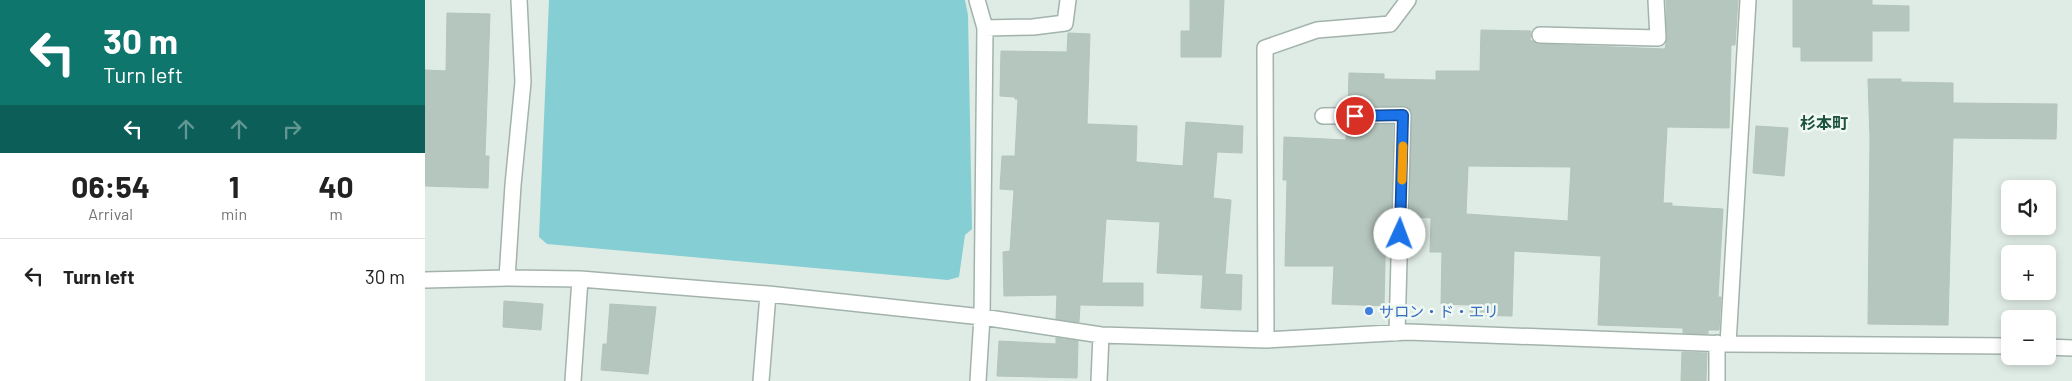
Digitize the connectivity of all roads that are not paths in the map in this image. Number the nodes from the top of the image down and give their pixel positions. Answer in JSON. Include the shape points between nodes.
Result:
{"nodes":[{"id":1,"x":519,"y":0,"type":"edge"},
{"id":2,"x":977,"y":0,"type":"edge"},
{"id":3,"x":1068,"y":0,"type":"edge"},
{"id":4,"x":1408,"y":0,"type":"edge"},
{"id":5,"x":1656,"y":0,"type":"edge"},
{"id":6,"x":1748,"y":0,"type":"edge"},
{"id":7,"x":985,"y":28,"type":"junction"},
{"id":8,"x":1540,"y":34,"type":"dead end"},
{"id":9,"x":1323,"y":116,"type":"dead end"},
{"id":10,"x":507,"y":278,"type":"junction"},
{"id":11,"x":425,"y":280,"type":"edge"},
{"id":12,"x":580,"y":280,"type":"junction"},
{"id":13,"x":768,"y":294,"type":"junction"},
{"id":14,"x":982,"y":317,"type":"junction"},
{"id":15,"x":1397,"y":333,"type":"junction"},
{"id":16,"x":1101,"y":336,"type":"junction"},
{"id":17,"x":1266,"y":340,"type":"junction"},
{"id":18,"x":1723,"y":343,"type":"junction"},
{"id":19,"x":2001,"y":346,"type":"edge"},
{"id":20,"x":2056,"y":347,"type":"edge"},
{"id":21,"x":2072,"y":348,"type":"edge"},
{"id":22,"x":573,"y":381,"type":"edge"},
{"id":23,"x":761,"y":381,"type":"edge"},
{"id":24,"x":978,"y":381,"type":"edge"},
{"id":25,"x":1099,"y":381,"type":"edge"},
{"id":26,"x":1717,"y":381,"type":"edge"}],
"edges":[{"from":1,"to":10,"type":"street","via":[[523,82]]},
{"from":2,"to":7,"type":"street"},
{"from":3,"to":7,"type":"street","via":[[1065,23]]},
{"from":4,"to":17,"type":"street","via":[[1389,24],[1317,30],[1265,48]]},
{"from":5,"to":8,"type":"street","via":[[1658,38]]},
{"from":6,"to":18,"type":"street"},
{"from":7,"to":14,"type":"street"},
{"from":9,"to":15,"type":"street","via":[[1403,115]]},
{"from":10,"to":11,"type":"street"},
{"from":10,"to":12,"type":"street"},
{"from":12,"to":13,"type":"street"},
{"from":12,"to":22,"type":"street"},
{"from":13,"to":14,"type":"street"},
{"from":13,"to":23,"type":"street"},
{"from":14,"to":16,"type":"street"},
{"from":14,"to":24,"type":"street"},
{"from":15,"to":17,"type":"street"},
{"from":15,"to":18,"type":"street"},
{"from":16,"to":17,"type":"street"},
{"from":16,"to":25,"type":"street"},
{"from":18,"to":19,"type":"street"},
{"from":18,"to":26,"type":"street"},
{"from":20,"to":21,"type":"street"}]}
